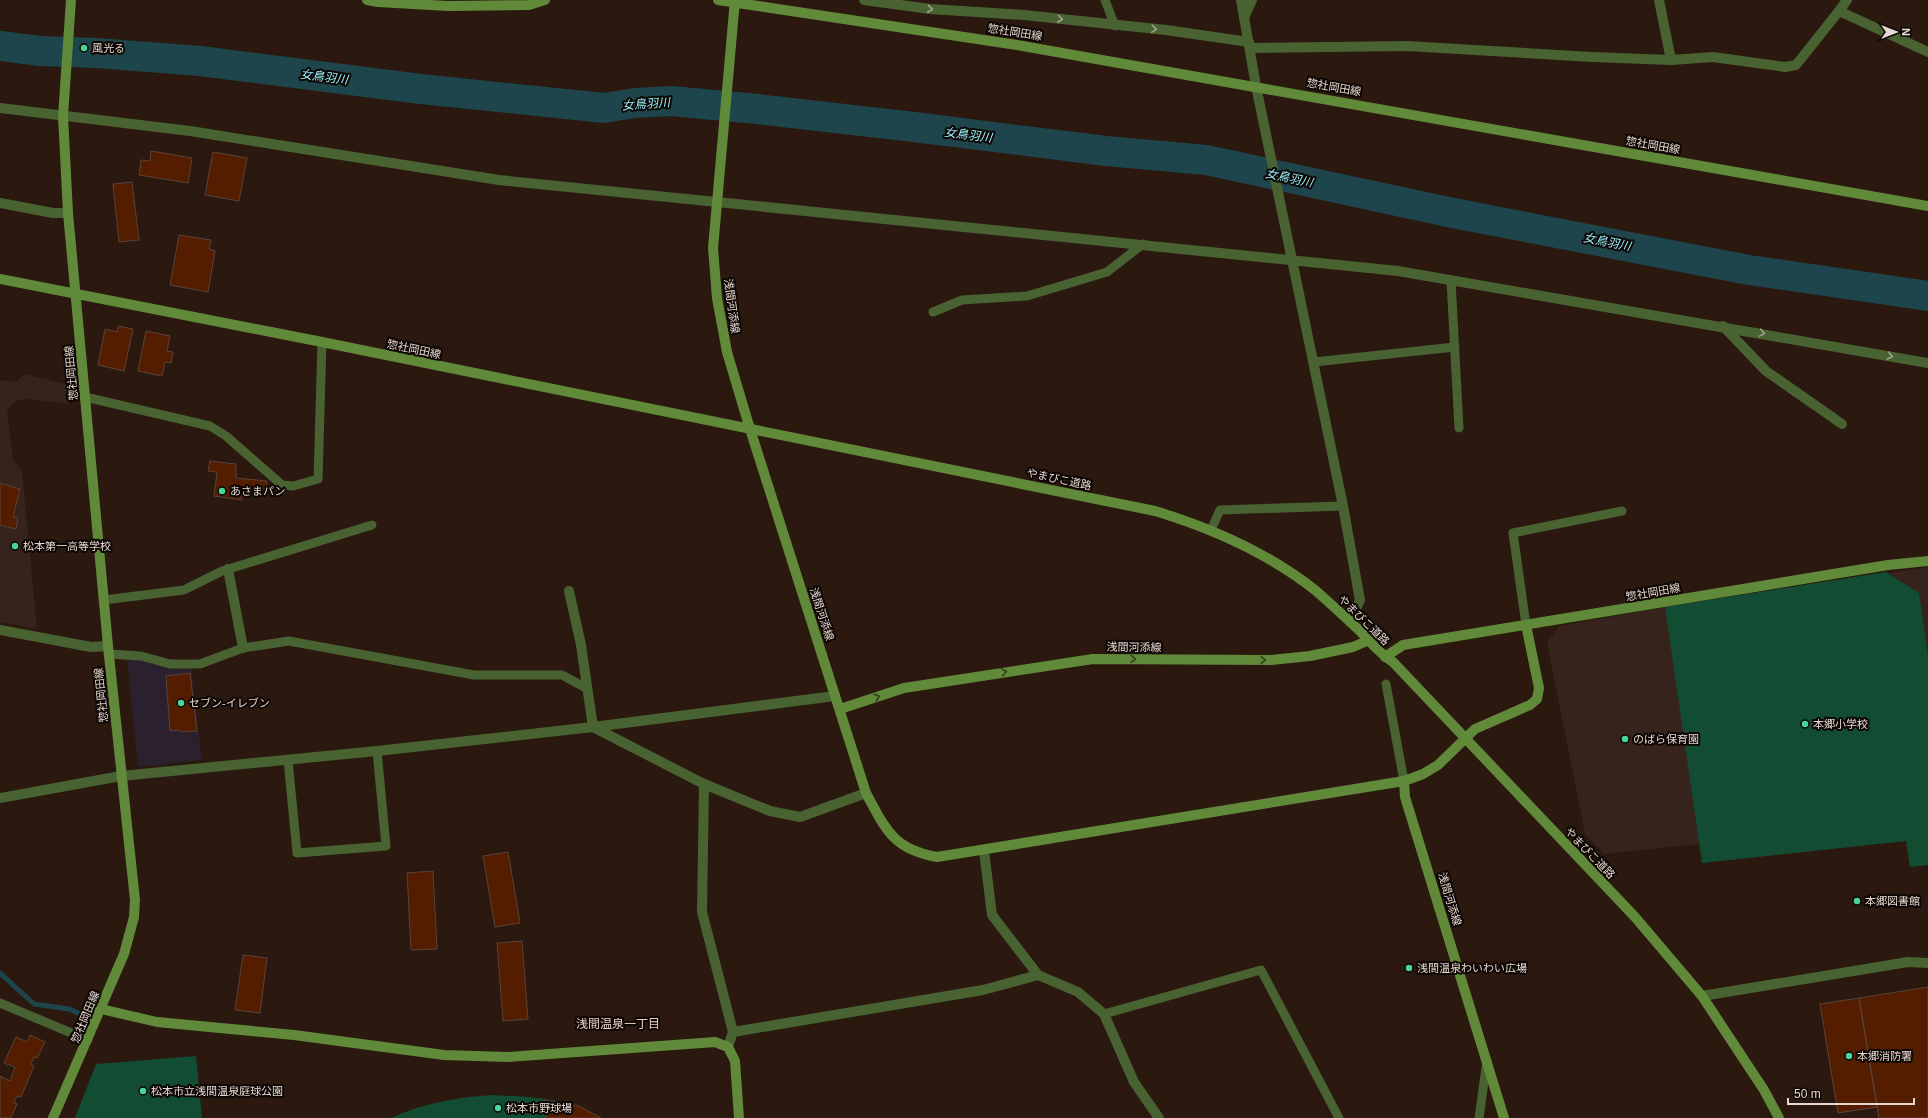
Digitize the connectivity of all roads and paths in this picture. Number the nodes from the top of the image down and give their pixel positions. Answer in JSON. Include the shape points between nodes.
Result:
{"nodes":[{"id":1,"x":71,"y":0,"type":"edge"},
{"id":2,"x":367,"y":0,"type":"edge"},
{"id":3,"x":545,"y":0,"type":"edge"},
{"id":4,"x":718,"y":0,"type":"edge"},
{"id":5,"x":864,"y":0,"type":"edge"},
{"id":6,"x":1105,"y":0,"type":"edge"},
{"id":7,"x":1241,"y":0,"type":"edge"},
{"id":8,"x":1252,"y":0,"type":"edge"},
{"id":9,"x":1659,"y":0,"type":"edge"},
{"id":10,"x":1847,"y":0,"type":"edge"},
{"id":11,"x":735,"y":1,"type":"edge"},
{"id":12,"x":748,"y":2,"type":"edge"},
{"id":13,"x":1839,"y":11,"type":"junction"},
{"id":14,"x":1244,"y":18,"type":"junction"},
{"id":15,"x":1115,"y":26,"type":"junction"},
{"id":16,"x":1250,"y":45,"type":"junction"},
{"id":17,"x":1928,"y":52,"type":"edge"},
{"id":18,"x":1671,"y":60,"type":"junction"},
{"id":19,"x":1256,"y":86,"type":"junction"},
{"id":20,"x":0,"y":108,"type":"edge"},
{"id":21,"x":63,"y":112,"type":"junction"},
{"id":22,"x":717,"y":196,"type":"junction"},
{"id":23,"x":0,"y":203,"type":"edge"},
{"id":24,"x":1928,"y":206,"type":"edge"},
{"id":25,"x":68,"y":213,"type":"junction"},
{"id":26,"x":1143,"y":244,"type":"junction"},
{"id":27,"x":1293,"y":260,"type":"junction"},
{"id":28,"x":0,"y":279,"type":"edge"},
{"id":29,"x":1451,"y":281,"type":"junction"},
{"id":30,"x":75,"y":294,"type":"junction"},
{"id":31,"x":933,"y":312,"type":"dead end"},
{"id":32,"x":1724,"y":326,"type":"junction"},
{"id":33,"x":322,"y":342,"type":"junction"},
{"id":34,"x":1455,"y":347,"type":"junction"},
{"id":35,"x":1314,"y":362,"type":"junction"},
{"id":36,"x":1928,"y":363,"type":"edge"},
{"id":37,"x":85,"y":397,"type":"junction"},
{"id":38,"x":1842,"y":424,"type":"dead end"},
{"id":39,"x":750,"y":428,"type":"junction"},
{"id":40,"x":1458,"y":428,"type":"dead end"},
{"id":41,"x":1343,"y":506,"type":"junction"},
{"id":42,"x":1622,"y":511,"type":"dead end"},
{"id":43,"x":372,"y":525,"type":"dead end"},
{"id":44,"x":1211,"y":530,"type":"junction"},
{"id":45,"x":1928,"y":561,"type":"edge"},
{"id":46,"x":228,"y":569,"type":"junction"},
{"id":47,"x":568,"y":591,"type":"dead end"},
{"id":48,"x":104,"y":600,"type":"junction"},
{"id":49,"x":1350,"y":622,"type":"junction"},
{"id":50,"x":1526,"y":625,"type":"junction"},
{"id":51,"x":0,"y":630,"type":"edge"},
{"id":52,"x":1368,"y":640,"type":"junction"},
{"id":53,"x":243,"y":648,"type":"junction"},
{"id":54,"x":108,"y":650,"type":"junction"},
{"id":55,"x":1385,"y":657,"type":"junction"},
{"id":56,"x":1386,"y":684,"type":"dead end"},
{"id":57,"x":586,"y":688,"type":"junction"},
{"id":58,"x":835,"y":696,"type":"junction"},
{"id":59,"x":840,"y":709,"type":"junction"},
{"id":60,"x":593,"y":727,"type":"junction"},
{"id":61,"x":1465,"y":739,"type":"junction"},
{"id":62,"x":377,"y":751,"type":"junction"},
{"id":63,"x":288,"y":760,"type":"junction"},
{"id":64,"x":121,"y":776,"type":"junction"},
{"id":65,"x":1404,"y":781,"type":"junction"},
{"id":66,"x":704,"y":784,"type":"junction"},
{"id":67,"x":866,"y":794,"type":"junction"},
{"id":68,"x":0,"y":798,"type":"edge"},
{"id":69,"x":984,"y":851,"type":"junction"},
{"id":70,"x":1928,"y":963,"type":"edge"},
{"id":71,"x":1038,"y":975,"type":"junction"},
{"id":72,"x":1702,"y":996,"type":"junction"},
{"id":73,"x":0,"y":1003,"type":"edge"},
{"id":74,"x":101,"y":1009,"type":"junction"},
{"id":75,"x":1104,"y":1014,"type":"junction"},
{"id":76,"x":733,"y":1032,"type":"junction"},
{"id":77,"x":88,"y":1040,"type":"junction"},
{"id":78,"x":728,"y":1048,"type":"junction"},
{"id":79,"x":1487,"y":1058,"type":"junction"},
{"id":80,"x":53,"y":1118,"type":"edge"},
{"id":81,"x":738,"y":1118,"type":"edge"},
{"id":82,"x":1159,"y":1118,"type":"edge"},
{"id":83,"x":1339,"y":1118,"type":"edge"},
{"id":84,"x":1479,"y":1118,"type":"edge"},
{"id":85,"x":1504,"y":1118,"type":"edge"},
{"id":86,"x":1779,"y":1118,"type":"edge"}],
"edges":[{"from":1,"to":21,"type":"main road"},
{"from":2,"to":3,"type":"main road","via":[[448,6],[529,5]]},
{"from":4,"to":11,"type":"main road","name":"惣社岡田線"},
{"from":5,"to":15,"type":"street","one_way":true,"via":[[930,9],[1024,15]]},
{"from":6,"to":15,"type":"lane"},
{"from":7,"to":14,"type":"street"},
{"from":8,"to":14,"type":"street"},
{"from":9,"to":18,"type":"street"},
{"from":10,"to":13,"type":"street"},
{"from":11,"to":12,"type":"main road","name":"惣社岡田線"},
{"from":11,"to":22,"type":"main road","name":"浅間河添線"},
{"from":12,"to":19,"type":"main road","name":"惣社岡田線"},
{"from":13,"to":17,"type":"street"},
{"from":13,"to":18,"type":"street","via":[[1796,65],[1785,67],[1713,57]]},
{"from":14,"to":16,"type":"street"},
{"from":15,"to":16,"type":"street","one_way":true,"via":[[1166,30]]},
{"from":16,"to":18,"type":"street","via":[[1407,46]]},
{"from":16,"to":19,"type":"street"},
{"from":19,"to":24,"type":"main road","name":"惣社岡田線"},
{"from":19,"to":27,"type":"street"},
{"from":20,"to":21,"type":"street"},
{"from":21,"to":22,"type":"street","via":[[499,180]]},
{"from":21,"to":25,"type":"main road"},
{"from":22,"to":26,"type":"street"},
{"from":22,"to":39,"type":"main road","name":"浅間河添線","via":[[713,248],[717,298],[727,352]]},
{"from":23,"to":25,"type":"street","via":[[53,213]]},
{"from":25,"to":30,"type":"main road"},
{"from":26,"to":27,"type":"street"},
{"from":26,"to":31,"type":"lane","via":[[1107,272],[1027,296],[962,300]]},
{"from":27,"to":29,"type":"street","via":[[1398,271]]},
{"from":27,"to":35,"type":"street"},
{"from":28,"to":30,"type":"main road"},
{"from":29,"to":32,"type":"street"},
{"from":29,"to":34,"type":"lane"},
{"from":30,"to":33,"type":"main road","name":"惣社岡田線"},
{"from":30,"to":37,"type":"main road","name":"惣社岡田線"},
{"from":32,"to":36,"type":"street","one_way":true},
{"from":32,"to":38,"type":"street","via":[[1766,372]]},
{"from":33,"to":37,"type":"lane","via":[[318,480],[294,486],[282,485],[226,436],[210,426]]},
{"from":33,"to":39,"type":"main road","name":"惣社岡田線"},
{"from":34,"to":35,"type":"lane"},
{"from":34,"to":40,"type":"lane"},
{"from":35,"to":41,"type":"street"},
{"from":37,"to":48,"type":"main road","name":"惣社岡田線"},
{"from":39,"to":44,"type":"main road","name":"やまびこ道路","via":[[1155,511]]},
{"from":39,"to":58,"type":"main road","name":"浅間河添線"},
{"from":41,"to":44,"type":"lane","via":[[1220,510]]},
{"from":41,"to":49,"type":"street","via":[[1360,600]]},
{"from":42,"to":50,"type":"lane","via":[[1513,533]]},
{"from":43,"to":46,"type":"lane"},
{"from":44,"to":49,"type":"main road","name":"やまびこ道路","via":[[1275,563],[1314,590]]},
{"from":45,"to":50,"type":"main road","name":"惣社岡田線","via":[[1888,565]]},
{"from":46,"to":48,"type":"lane","via":[[184,590]]},
{"from":46,"to":53,"type":"street"},
{"from":47,"to":57,"type":"street","via":[[581,645]]},
{"from":48,"to":54,"type":"main road","name":"惣社岡田線"},
{"from":49,"to":52,"type":"main road","name":"やまびこ道路"},
{"from":50,"to":55,"type":"main road","name":"惣社岡田線","via":[[1403,644]]},
{"from":50,"to":61,"type":"main road","via":[[1539,688],[1537,699],[1530,705],[1475,729]]},
{"from":51,"to":54,"type":"street"},
{"from":52,"to":55,"type":"main road","name":"やまびこ道路"},
{"from":59,"to":52,"type":"main road","name":"浅間河添線","one_way":true,"via":[[904,688],[1085,660],[1271,660],[1310,656],[1353,647]]},
{"from":53,"to":54,"type":"lane","via":[[200,664],[170,664]]},
{"from":53,"to":57,"type":"lane","via":[[289,641],[474,675],[562,675]]},
{"from":54,"to":64,"type":"main road","name":"惣社岡田線"},
{"from":55,"to":61,"type":"main road","name":"やまびこ道路","via":[[1393,662]]},
{"from":56,"to":65,"type":"lane","name":"浅間河添線"},
{"from":57,"to":60,"type":"street"},
{"from":58,"to":59,"type":"main road","name":"浅間河添線"},
{"from":58,"to":60,"type":"street"},
{"from":59,"to":67,"type":"main road"},
{"from":60,"to":62,"type":"street"},
{"from":60,"to":66,"type":"street"},
{"from":61,"to":65,"type":"main road","via":[[1438,765]]},
{"from":61,"to":72,"type":"main road","name":"やまびこ道路","via":[[1635,917]]},
{"from":62,"to":63,"type":"street"},
{"from":62,"to":63,"type":"lane","via":[[386,846],[297,853]]},
{"from":63,"to":64,"type":"street"},
{"from":64,"to":68,"type":"street"},
{"from":64,"to":74,"type":"main road","name":"惣社岡田線","via":[[135,900],[134,917],[124,954]]},
{"from":65,"to":69,"type":"main road"},
{"from":65,"to":79,"type":"main road","name":"浅間河添線","via":[[1405,797]]},
{"from":66,"to":67,"type":"street","via":[[770,811],[800,817]]},
{"from":66,"to":76,"type":"street","via":[[702,912]]},
{"from":67,"to":69,"type":"main road","via":[[888,833],[920,854],[937,857]]},
{"from":69,"to":71,"type":"street","via":[[992,915]]},
{"from":70,"to":72,"type":"street","via":[[1908,962]]},
{"from":71,"to":75,"type":"street","via":[[1078,992]]},
{"from":71,"to":76,"type":"street","via":[[983,990]]},
{"from":72,"to":86,"type":"main road","name":"やまびこ道路","via":[[1764,1090]]},
{"from":73,"to":77,"type":"lane"},
{"from":74,"to":77,"type":"main road","name":"惣社岡田線"},
{"from":74,"to":78,"type":"main road","via":[[157,1022],[475,1057],[715,1042]]},
{"from":75,"to":82,"type":"street","via":[[1134,1082]]},
{"from":75,"to":83,"type":"lane","via":[[1261,970]]},
{"from":76,"to":78,"type":"street"},
{"from":77,"to":80,"type":"main road","name":"惣社岡田線"},
{"from":78,"to":81,"type":"main road","via":[[735,1061]]},
{"from":79,"to":84,"type":"lane"},
{"from":79,"to":85,"type":"main road","name":"浅間河添線"}]}
